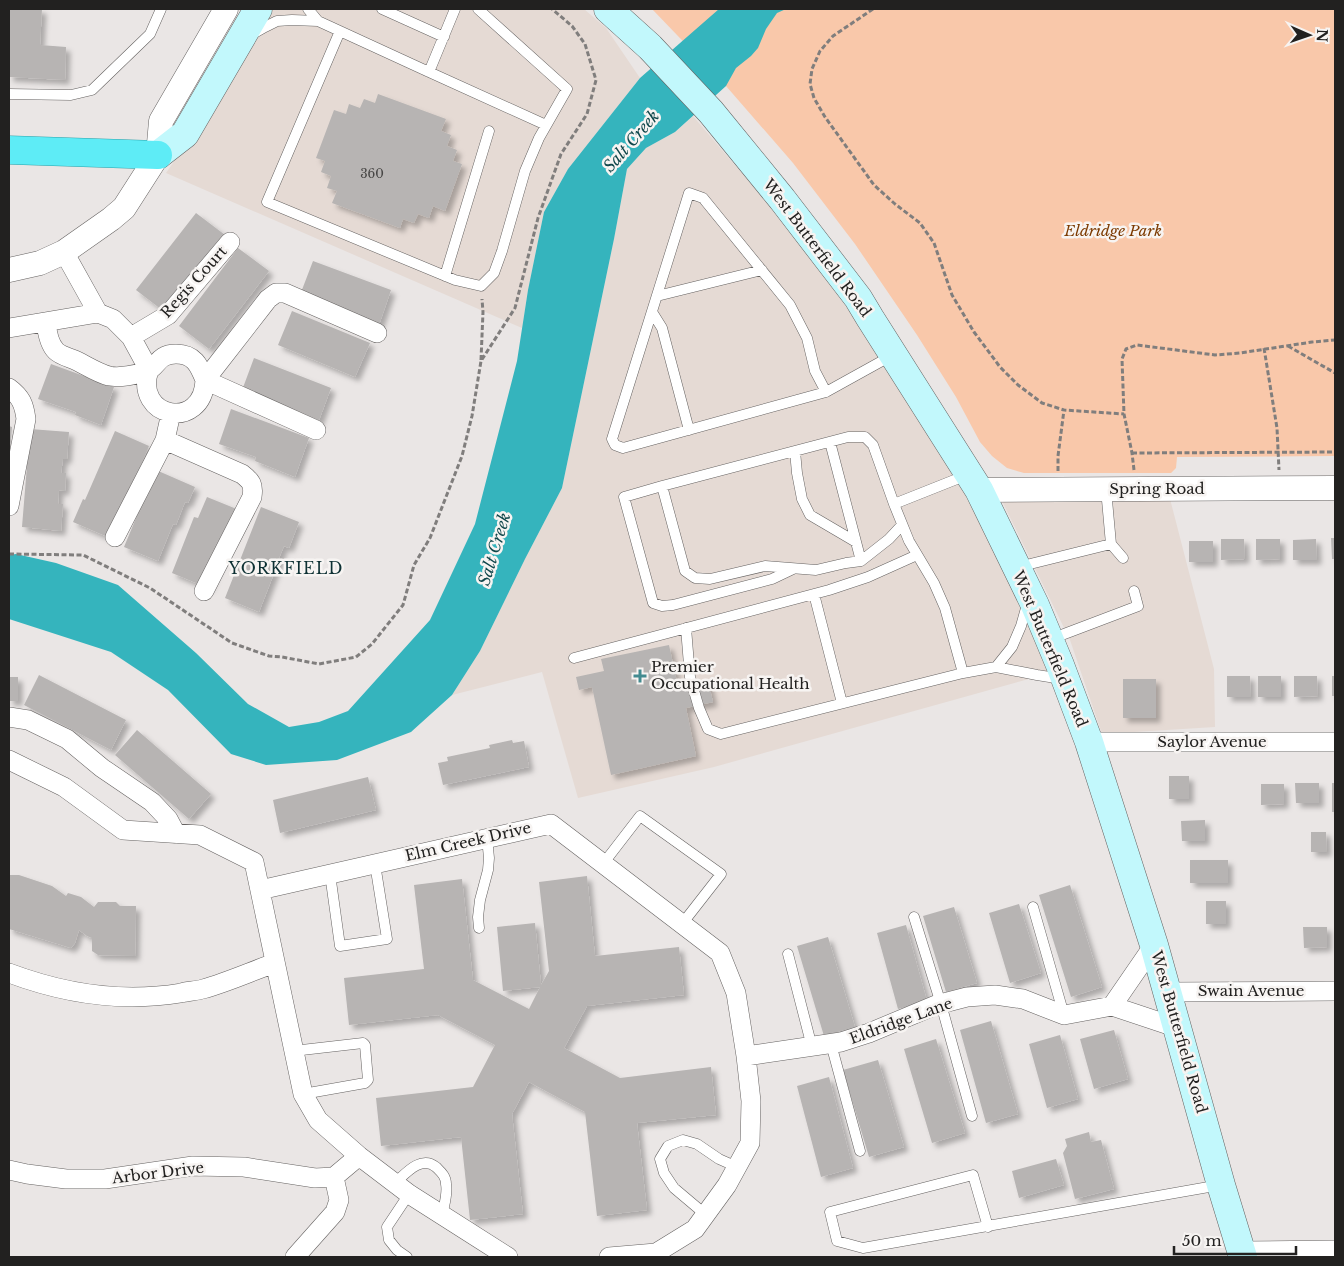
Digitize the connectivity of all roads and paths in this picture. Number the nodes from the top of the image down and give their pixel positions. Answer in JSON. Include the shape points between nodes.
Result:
{"nodes":[{"id":1,"x":161,"y":9,"type":"edge"},
{"id":2,"x":226,"y":9,"type":"edge"},
{"id":3,"x":258,"y":9,"type":"edge"},
{"id":4,"x":308,"y":9,"type":"edge"},
{"id":5,"x":382,"y":9,"type":"edge"},
{"id":6,"x":455,"y":9,"type":"edge"},
{"id":7,"x":478,"y":9,"type":"edge"},
{"id":8,"x":608,"y":9,"type":"edge"},
{"id":9,"x":873,"y":9,"type":"edge"},
{"id":10,"x":318,"y":21,"type":"junction"},
{"id":11,"x":340,"y":31,"type":"junction"},
{"id":12,"x":444,"y":37,"type":"junction"},
{"id":13,"x":238,"y":43,"type":"junction"},
{"id":14,"x":429,"y":72,"type":"junction"},
{"id":15,"x":9,"y":94,"type":"edge"},
{"id":16,"x":546,"y":125,"type":"junction"},
{"id":17,"x":489,"y":131,"type":"dead end"},
{"id":18,"x":9,"y":150,"type":"edge"},
{"id":19,"x":158,"y":155,"type":"junction"},
{"id":20,"x":538,"y":218,"type":"dead end"},
{"id":21,"x":230,"y":242,"type":"dead end"},
{"id":22,"x":64,"y":252,"type":"junction"},
{"id":23,"x":9,"y":270,"type":"edge"},
{"id":24,"x":762,"y":270,"type":"junction"},
{"id":25,"x":445,"y":276,"type":"junction"},
{"id":26,"x":481,"y":286,"type":"junction"},
{"id":27,"x":657,"y":296,"type":"junction"},
{"id":28,"x":652,"y":312,"type":"junction"},
{"id":29,"x":98,"y":313,"type":"junction"},
{"id":30,"x":46,"y":322,"type":"junction"},
{"id":31,"x":9,"y":328,"type":"edge"},
{"id":32,"x":377,"y":333,"type":"dead end"},
{"id":33,"x":130,"y":337,"type":"junction"},
{"id":34,"x":1335,"y":340,"type":"edge"},
{"id":35,"x":1288,"y":345,"type":"junction"},
{"id":36,"x":1264,"y":348,"type":"junction"},
{"id":37,"x":893,"y":355,"type":"junction"},
{"id":38,"x":482,"y":360,"type":"junction"},
{"id":39,"x":149,"y":370,"type":"junction"},
{"id":40,"x":1335,"y":373,"type":"edge"},
{"id":41,"x":203,"y":376,"type":"junction"},
{"id":42,"x":9,"y":388,"type":"edge"},
{"id":43,"x":826,"y":392,"type":"junction"},
{"id":44,"x":1064,"y":410,"type":"junction"},
{"id":45,"x":171,"y":413,"type":"junction"},
{"id":46,"x":1124,"y":414,"type":"junction"},
{"id":47,"x":316,"y":430,"type":"dead end"},
{"id":48,"x":689,"y":430,"type":"junction"},
{"id":49,"x":165,"y":440,"type":"junction"},
{"id":50,"x":830,"y":442,"type":"junction"},
{"id":51,"x":796,"y":451,"type":"junction"},
{"id":52,"x":1279,"y":452,"type":"junction"},
{"id":53,"x":1335,"y":452,"type":"edge"},
{"id":54,"x":1132,"y":453,"type":"junction"},
{"id":55,"x":974,"y":482,"type":"junction"},
{"id":56,"x":662,"y":486,"type":"junction"},
{"id":57,"x":1279,"y":488,"type":"junction"},
{"id":58,"x":1335,"y":488,"type":"edge"},
{"id":59,"x":1057,"y":489,"type":"junction"},
{"id":60,"x":1106,"y":489,"type":"junction"},
{"id":61,"x":1136,"y":489,"type":"junction"},
{"id":62,"x":894,"y":504,"type":"junction"},
{"id":63,"x":9,"y":506,"type":"edge"},
{"id":64,"x":902,"y":525,"type":"junction"},
{"id":65,"x":115,"y":537,"type":"dead end"},
{"id":66,"x":856,"y":542,"type":"junction"},
{"id":67,"x":1111,"y":544,"type":"junction"},
{"id":68,"x":9,"y":554,"type":"edge"},
{"id":69,"x":917,"y":555,"type":"junction"},
{"id":70,"x":1122,"y":558,"type":"dead end"},
{"id":71,"x":862,"y":561,"type":"junction"},
{"id":72,"x":1016,"y":567,"type":"junction"},
{"id":73,"x":793,"y":568,"type":"junction"},
{"id":74,"x":204,"y":591,"type":"dead end"},
{"id":75,"x":1134,"y":591,"type":"dead end"},
{"id":76,"x":814,"y":594,"type":"junction"},
{"id":77,"x":1029,"y":594,"type":"junction"},
{"id":78,"x":686,"y":628,"type":"junction"},
{"id":79,"x":1049,"y":640,"type":"junction"},
{"id":80,"x":574,"y":658,"type":"dead end"},
{"id":81,"x":996,"y":667,"type":"junction"},
{"id":82,"x":963,"y":673,"type":"junction"},
{"id":83,"x":1065,"y":679,"type":"junction"},
{"id":84,"x":842,"y":704,"type":"junction"},
{"id":85,"x":9,"y":717,"type":"edge"},
{"id":86,"x":1089,"y":742,"type":"junction"},
{"id":87,"x":1335,"y":742,"type":"edge"},
{"id":88,"x":9,"y":760,"type":"edge"},
{"id":89,"x":176,"y":834,"type":"junction"},
{"id":90,"x":486,"y":838,"type":"junction"},
{"id":91,"x":375,"y":864,"type":"junction"},
{"id":92,"x":603,"y":864,"type":"junction"},
{"id":93,"x":330,"y":874,"type":"junction"},
{"id":94,"x":260,"y":890,"type":"junction"},
{"id":95,"x":1033,"y":908,"type":"dead end"},
{"id":96,"x":914,"y":917,"type":"dead end"},
{"id":97,"x":682,"y":924,"type":"junction"},
{"id":98,"x":479,"y":928,"type":"dead end"},
{"id":99,"x":1154,"y":945,"type":"junction"},
{"id":100,"x":788,"y":954,"type":"dead end"},
{"id":101,"x":275,"y":963,"type":"junction"},
{"id":102,"x":9,"y":973,"type":"edge"},
{"id":103,"x":1335,"y":991,"type":"edge"},
{"id":104,"x":1168,"y":992,"type":"junction"},
{"id":105,"x":941,"y":1004,"type":"junction"},
{"id":106,"x":1112,"y":1006,"type":"junction"},
{"id":107,"x":1064,"y":1015,"type":"junction"},
{"id":108,"x":1178,"y":1028,"type":"junction"},
{"id":109,"x":830,"y":1044,"type":"junction"},
{"id":110,"x":812,"y":1047,"type":"junction"},
{"id":111,"x":294,"y":1051,"type":"junction"},
{"id":112,"x":746,"y":1056,"type":"junction"},
{"id":113,"x":302,"y":1094,"type":"junction"},
{"id":114,"x":972,"y":1116,"type":"dead end"},
{"id":115,"x":860,"y":1151,"type":"dead end"},
{"id":116,"x":359,"y":1156,"type":"junction"},
{"id":117,"x":737,"y":1167,"type":"junction"},
{"id":118,"x":9,"y":1170,"type":"edge"},
{"id":119,"x":334,"y":1177,"type":"junction"},
{"id":120,"x":1221,"y":1185,"type":"junction"},
{"id":121,"x":402,"y":1188,"type":"junction"},
{"id":122,"x":706,"y":1215,"type":"junction"},
{"id":123,"x":442,"y":1216,"type":"junction"},
{"id":124,"x":988,"y":1227,"type":"junction"},
{"id":125,"x":1335,"y":1250,"type":"edge"},
{"id":126,"x":1242,"y":1254,"type":"edge"},
{"id":127,"x":504,"y":1256,"type":"edge"},
{"id":128,"x":295,"y":1257,"type":"edge"},
{"id":129,"x":407,"y":1257,"type":"edge"},
{"id":130,"x":609,"y":1257,"type":"edge"}],
"edges":[{"from":1,"to":15,"type":"lane","via":[[150,34],[92,90],[71,95]]},
{"from":2,"to":19,"type":"street","via":[[161,121]]},
{"from":3,"to":13,"type":"main road"},
{"from":4,"to":10,"type":"lane"},
{"from":5,"to":12,"type":"lane"},
{"from":6,"to":12,"type":"lane"},
{"from":7,"to":16,"type":"lane","via":[[567,89]]},
{"from":8,"to":37,"type":"main road","name":"West Butterfield Road","via":[[650,47],[711,112],[782,198],[858,298]]},
{"from":9,"to":44,"type":"path","via":[[833,36],[820,51],[810,84],[814,98],[874,185],[920,223],[934,243],[952,295],[1000,367],[1042,403]]},
{"from":10,"to":11,"type":"lane"},
{"from":10,"to":13,"type":"lane","via":[[277,21]]},
{"from":11,"to":14,"type":"lane"},
{"from":11,"to":25,"type":"lane","via":[[267,202]]},
{"from":12,"to":14,"type":"lane"},
{"from":13,"to":19,"type":"main road","via":[[185,134]]},
{"from":14,"to":16,"type":"lane"},
{"from":16,"to":26,"type":"lane","via":[[525,171],[494,273]]},
{"from":17,"to":25,"type":"lane"},
{"from":18,"to":19,"type":"highway"},
{"from":19,"to":22,"type":"street","via":[[124,208]]},
{"from":20,"to":38,"type":"path","via":[[515,308]]},
{"from":21,"to":33,"type":"street","name":"Regis Court","via":[[168,315]]},
{"from":22,"to":23,"type":"street","via":[[40,263]]},
{"from":22,"to":29,"type":"street"},
{"from":24,"to":27,"type":"lane"},
{"from":24,"to":27,"type":"lane","via":[[703,198],[689,193]]},
{"from":24,"to":43,"type":"lane","via":[[790,305],[807,338],[815,371]]},
{"from":25,"to":26,"type":"lane"},
{"from":26,"to":38,"type":"path"},
{"from":27,"to":28,"type":"lane"},
{"from":28,"to":48,"type":"lane","via":[[662,328]]},
{"from":28,"to":48,"type":"lane","via":[[612,439],[616,446],[623,448]]},
{"from":29,"to":30,"type":"street"},
{"from":29,"to":33,"type":"street","via":[[113,319]]},
{"from":30,"to":31,"type":"street"},
{"from":30,"to":39,"type":"street","via":[[48,336],[56,352],[108,376]]},
{"from":32,"to":41,"type":"street","via":[[285,293],[276,293]]},
{"from":33,"to":39,"type":"street"},
{"from":34,"to":35,"type":"path"},
{"from":35,"to":36,"type":"path"},
{"from":35,"to":40,"type":"path"},
{"from":36,"to":46,"type":"path","via":[[1215,355],[1137,345],[1126,349],[1122,359]]},
{"from":36,"to":52,"type":"path"},
{"from":37,"to":43,"type":"lane"},
{"from":37,"to":55,"type":"main road","name":"West Butterfield Road"},
{"from":38,"to":68,"type":"path","via":[[462,456],[430,538],[414,565],[403,605],[372,644],[356,657],[319,664],[269,656],[232,643],[150,588],[83,555]]},
{"from":39,"to":41,"type":"street","via":[[159,359],[173,354],[188,357],[200,366]]},
{"from":39,"to":45,"type":"street","via":[[146,385],[151,400]]},
{"from":41,"to":45,"type":"street","via":[[205,389],[198,403],[186,412]]},
{"from":41,"to":47,"type":"street"},
{"from":42,"to":63,"type":"street","via":[[20,398],[26,419]]},
{"from":43,"to":48,"type":"lane"},
{"from":44,"to":46,"type":"path"},
{"from":44,"to":59,"type":"path"},
{"from":45,"to":49,"type":"street"},
{"from":46,"to":54,"type":"path"},
{"from":49,"to":65,"type":"street"},
{"from":49,"to":74,"type":"street","via":[[242,474],[253,489],[252,497]]},
{"from":50,"to":51,"type":"lane"},
{"from":50,"to":62,"type":"lane","via":[[865,436],[874,445]]},
{"from":50,"to":66,"type":"lane"},
{"from":51,"to":56,"type":"lane"},
{"from":51,"to":66,"type":"lane","via":[[802,499],[810,515]]},
{"from":52,"to":53,"type":"path"},
{"from":52,"to":54,"type":"path"},
{"from":52,"to":57,"type":"path"},
{"from":54,"to":61,"type":"path"},
{"from":55,"to":59,"type":"street","name":"Spring Road"},
{"from":55,"to":62,"type":"lane"},
{"from":55,"to":72,"type":"main road","name":"West Butterfield Road"},
{"from":56,"to":73,"type":"lane","via":[[685,571],[695,578],[710,579],[765,566]]},
{"from":56,"to":73,"type":"lane","via":[[624,497],[653,603],[673,605],[772,579]]},
{"from":57,"to":58,"type":"street","name":"Spring Road"},
{"from":57,"to":61,"type":"street","name":"Spring Road"},
{"from":59,"to":60,"type":"street","name":"Spring Road"},
{"from":60,"to":61,"type":"street","name":"Spring Road"},
{"from":60,"to":67,"type":"lane"},
{"from":62,"to":64,"type":"lane"},
{"from":64,"to":69,"type":"lane"},
{"from":64,"to":71,"type":"lane"},
{"from":66,"to":71,"type":"lane"},
{"from":67,"to":70,"type":"lane"},
{"from":67,"to":72,"type":"lane"},
{"from":69,"to":76,"type":"lane","via":[[868,577]]},
{"from":69,"to":82,"type":"lane","via":[[945,608]]},
{"from":71,"to":73,"type":"lane","via":[[816,570]]},
{"from":72,"to":77,"type":"main road","name":"West Butterfield Road"},
{"from":75,"to":79,"type":"lane","via":[[1138,606]]},
{"from":76,"to":78,"type":"lane"},
{"from":76,"to":84,"type":"lane"},
{"from":77,"to":79,"type":"main road","name":"West Butterfield Road"},
{"from":77,"to":81,"type":"lane","via":[[1012,647]]},
{"from":78,"to":80,"type":"lane"},
{"from":78,"to":84,"type":"lane","via":[[690,677],[708,729],[721,734]]},
{"from":79,"to":83,"type":"main road","name":"West Butterfield Road"},
{"from":81,"to":82,"type":"lane"},
{"from":81,"to":83,"type":"lane"},
{"from":82,"to":84,"type":"lane"},
{"from":83,"to":86,"type":"main road","name":"West Butterfield Road"},
{"from":85,"to":89,"type":"street","via":[[28,720],[67,739],[152,802],[168,819]]},
{"from":86,"to":87,"type":"street","name":"Saylor Avenue"},
{"from":86,"to":99,"type":"main road","name":"West Butterfield Road"},
{"from":88,"to":89,"type":"street","via":[[64,787],[123,830]]},
{"from":89,"to":94,"type":"street","via":[[200,836],[254,862]]},
{"from":90,"to":91,"type":"street","name":"Elm Creek Drive"},
{"from":90,"to":92,"type":"street","name":"Elm Creek Drive","via":[[551,824]]},
{"from":90,"to":98,"type":"lane","via":[[488,870],[480,900]]},
{"from":91,"to":93,"type":"street","name":"Elm Creek Drive"},
{"from":91,"to":93,"type":"lane","via":[[387,939],[340,946]]},
{"from":92,"to":97,"type":"street","name":"Elm Creek Drive"},
{"from":92,"to":97,"type":"lane","via":[[640,816],[721,874]]},
{"from":93,"to":94,"type":"street","name":"Elm Creek Drive"},
{"from":94,"to":101,"type":"street"},
{"from":95,"to":107,"type":"lane"},
{"from":96,"to":105,"type":"lane"},
{"from":97,"to":112,"type":"street","name":"Elm Creek Drive","via":[[720,953],[736,993]]},
{"from":99,"to":104,"type":"main road","name":"West Butterfield Road"},
{"from":99,"to":106,"type":"street"},
{"from":100,"to":110,"type":"lane"},
{"from":101,"to":102,"type":"street","via":[[203,989],[132,998],[96,996],[55,988]]},
{"from":101,"to":111,"type":"street"},
{"from":103,"to":104,"type":"street","name":"Swain Avenue"},
{"from":104,"to":108,"type":"main road","name":"West Butterfield Road"},
{"from":105,"to":107,"type":"street","name":"Eldridge Lane","via":[[967,997],[995,995],[1023,999]]},
{"from":105,"to":109,"type":"street","name":"Eldridge Lane","via":[[869,1033]]},
{"from":105,"to":114,"type":"lane"},
{"from":106,"to":107,"type":"street"},
{"from":106,"to":108,"type":"street"},
{"from":108,"to":120,"type":"main road","name":"West Butterfield Road"},
{"from":109,"to":110,"type":"street","name":"Eldridge Lane"},
{"from":109,"to":115,"type":"lane"},
{"from":110,"to":112,"type":"street","name":"Eldridge Lane"},
{"from":111,"to":113,"type":"street"},
{"from":111,"to":113,"type":"lane","via":[[365,1045],[368,1080],[365,1083]]},
{"from":112,"to":117,"type":"street","name":"Elm Creek Drive","via":[[751,1101],[750,1143]]},
{"from":113,"to":116,"type":"street","via":[[318,1120]]},
{"from":116,"to":119,"type":"street"},
{"from":116,"to":121,"type":"street"},
{"from":117,"to":122,"type":"street","name":"Elm Creek Drive"},
{"from":117,"to":122,"type":"lane","via":[[696,1144],[682,1140],[668,1146],[660,1159],[664,1173],[674,1188]]},
{"from":118,"to":119,"type":"street","name":"Arbor Drive","via":[[66,1179],[105,1179],[193,1166],[244,1167],[315,1178]]},
{"from":119,"to":128,"type":"street","via":[[338,1200],[335,1212]]},
{"from":120,"to":124,"type":"lane"},
{"from":120,"to":126,"type":"main road","name":"West Butterfield Road"},
{"from":121,"to":123,"type":"street"},
{"from":121,"to":123,"type":"lane","via":[[412,1168],[423,1162],[432,1164],[442,1172],[446,1182]]},
{"from":121,"to":129,"type":"lane","via":[[387,1227],[388,1240]]},
{"from":122,"to":130,"type":"street","name":"Elm Creek Drive","via":[[695,1229],[656,1253]]},
{"from":123,"to":127,"type":"street"},
{"from":124,"to":124,"type":"lane","via":[[863,1248],[837,1241],[830,1212],[973,1175]]},
{"from":125,"to":126,"type":"street"}]}
